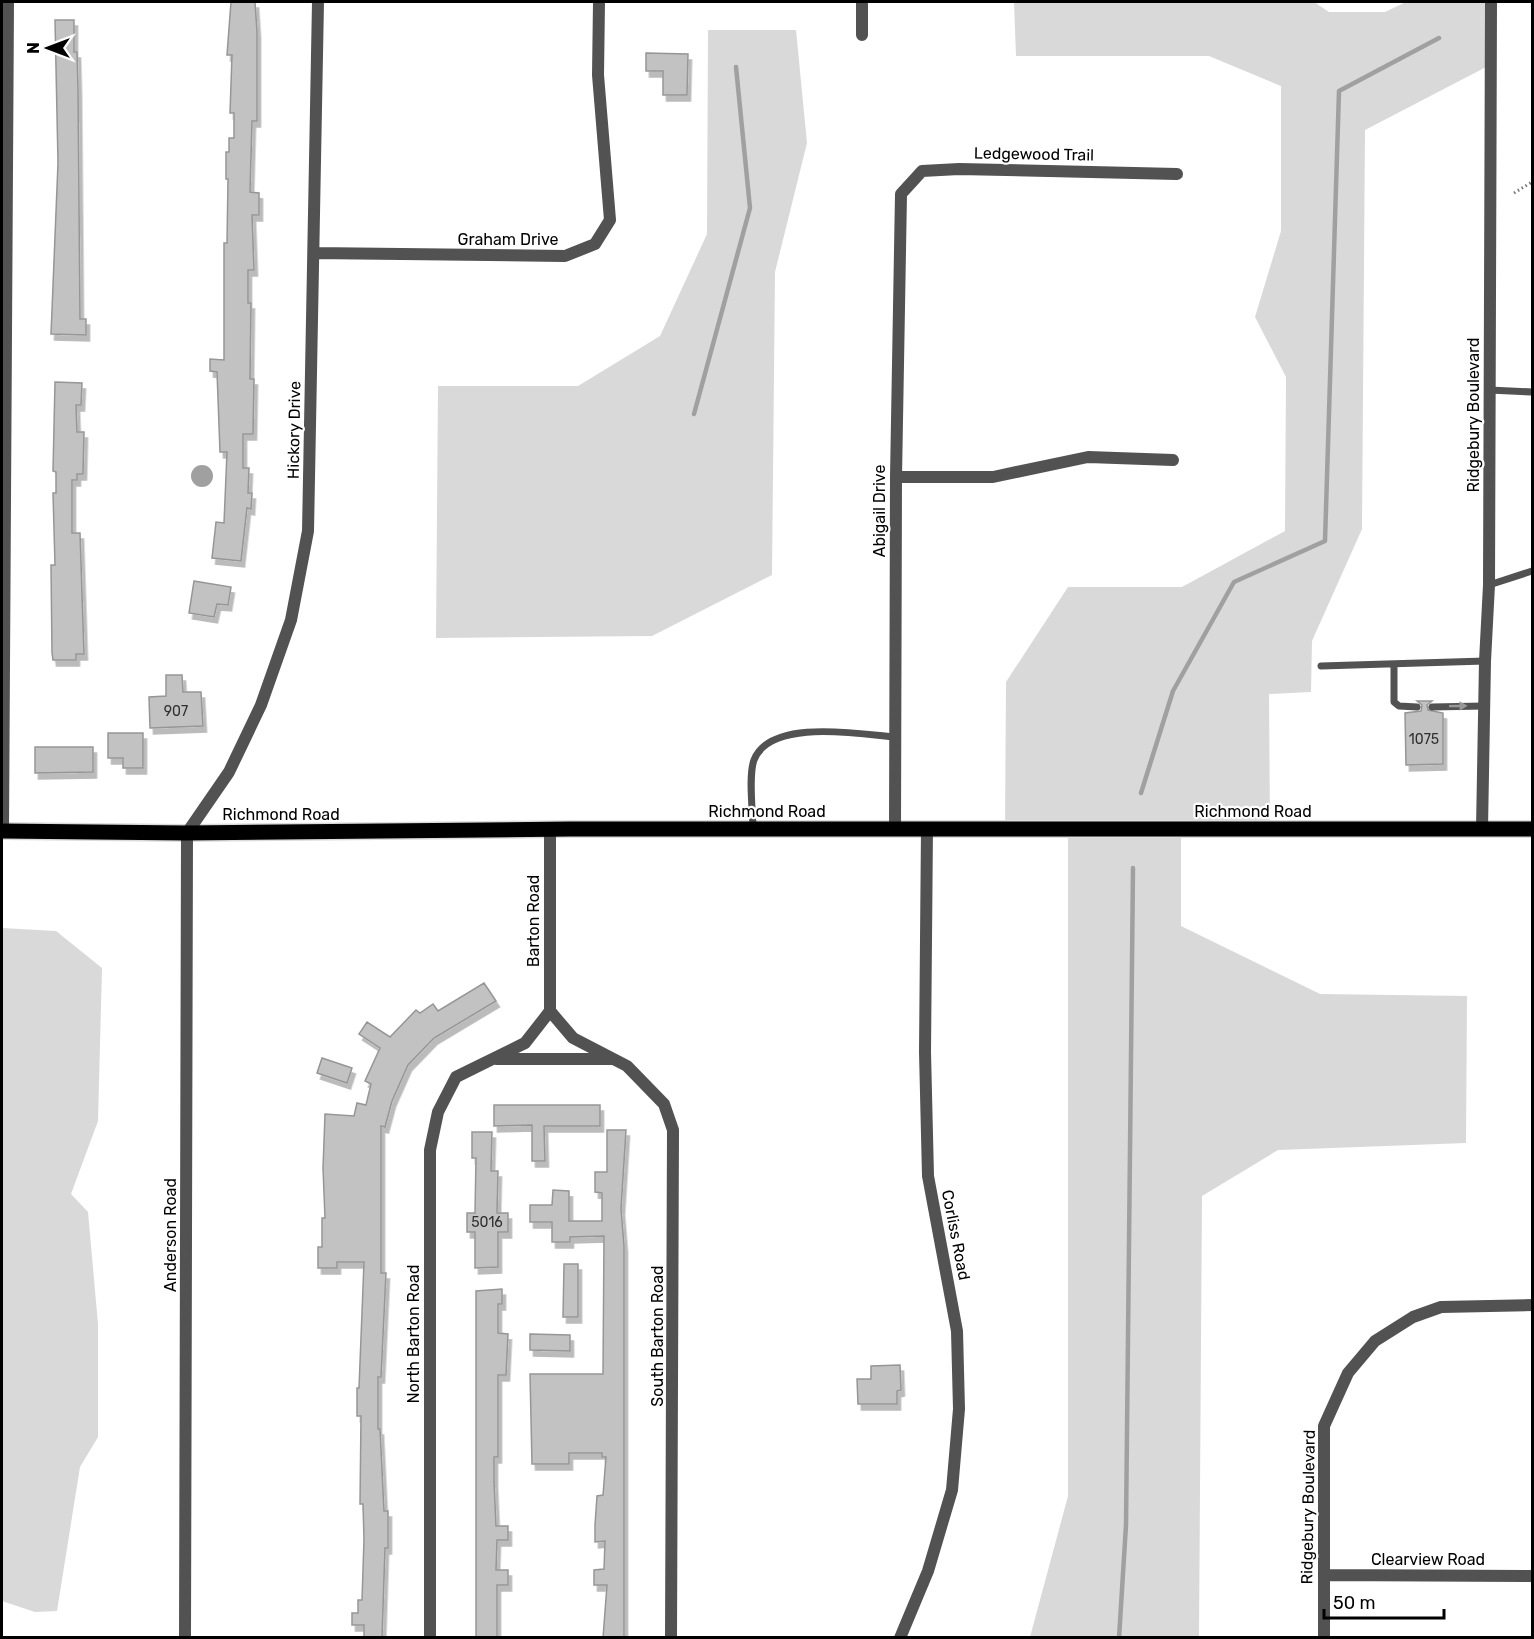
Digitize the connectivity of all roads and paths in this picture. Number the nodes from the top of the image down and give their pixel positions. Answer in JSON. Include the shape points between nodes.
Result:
{"nodes":[{"id":1,"x":8,"y":2,"type":"edge"},
{"id":2,"x":318,"y":2,"type":"edge"},
{"id":3,"x":599,"y":2,"type":"edge"},
{"id":4,"x":862,"y":2,"type":"edge"},
{"id":5,"x":1491,"y":2,"type":"edge"},
{"id":6,"x":862,"y":35,"type":"dead end"},
{"id":7,"x":1177,"y":174,"type":"dead end"},
{"id":8,"x":1533,"y":182,"type":"edge"},
{"id":9,"x":1514,"y":193,"type":"dead end"},
{"id":10,"x":901,"y":194,"type":"joint"},
{"id":11,"x":314,"y":253,"type":"junction"},
{"id":12,"x":1489,"y":390,"type":"junction"},
{"id":13,"x":1533,"y":392,"type":"edge"},
{"id":14,"x":1173,"y":460,"type":"dead end"},
{"id":15,"x":896,"y":477,"type":"junction"},
{"id":16,"x":1533,"y":571,"type":"edge"},
{"id":17,"x":1489,"y":585,"type":"junction"},
{"id":18,"x":1485,"y":661,"type":"junction"},
{"id":19,"x":1394,"y":664,"type":"junction"},
{"id":20,"x":1321,"y":666,"type":"dead end"},
{"id":21,"x":1484,"y":706,"type":"junction"},
{"id":22,"x":1417,"y":707,"type":"dead end"},
{"id":23,"x":1432,"y":707,"type":"dead end"},
{"id":24,"x":896,"y":738,"type":"junction"},
{"id":25,"x":895,"y":828,"type":"junction"},
{"id":26,"x":927,"y":828,"type":"junction"},
{"id":27,"x":1482,"y":829,"type":"junction"},
{"id":28,"x":1533,"y":829,"type":"edge"},
{"id":29,"x":753,"y":830,"type":"junction"},
{"id":30,"x":2,"y":831,"type":"edge"},
{"id":31,"x":550,"y":831,"type":"junction"},
{"id":32,"x":187,"y":833,"type":"junction"},
{"id":33,"x":550,"y":1011,"type":"junction"},
{"id":34,"x":494,"y":1059,"type":"junction"},
{"id":35,"x":615,"y":1059,"type":"junction"},
{"id":36,"x":1533,"y":1305,"type":"edge"},
{"id":37,"x":1324,"y":1575,"type":"junction"},
{"id":38,"x":1533,"y":1576,"type":"edge"},
{"id":39,"x":185,"y":1638,"type":"edge"},
{"id":40,"x":430,"y":1638,"type":"edge"},
{"id":41,"x":671,"y":1638,"type":"edge"},
{"id":42,"x":900,"y":1638,"type":"edge"},
{"id":43,"x":1323,"y":1638,"type":"edge"}],
"edges":[{"from":1,"to":30,"type":"street"},
{"from":2,"to":11,"type":"street","name":"Hickory Drive"},
{"from":3,"to":11,"type":"street","name":"Graham Drive","via":[[598,75],[610,220],[595,244],[565,256]]},
{"from":4,"to":6,"type":"street"},
{"from":5,"to":12,"type":"street","name":"Ridgebury Boulevard"},
{"from":7,"to":10,"type":"street","name":"Ledgewood Trail","via":[[922,171]]},
{"from":8,"to":9,"type":"path"},
{"from":10,"to":15,"type":"street","name":"Abigail Drive"},
{"from":11,"to":32,"type":"street","name":"Hickory Drive","via":[[308,531],[291,620],[261,705],[229,772]]},
{"from":12,"to":13,"type":"lane"},
{"from":12,"to":17,"type":"street","name":"Ridgebury Boulevard"},
{"from":14,"to":15,"type":"street","via":[[1088,457],[993,477]]},
{"from":15,"to":24,"type":"street","name":"Abigail Drive"},
{"from":16,"to":17,"type":"lane"},
{"from":17,"to":18,"type":"street","name":"Ridgebury Boulevard"},
{"from":18,"to":19,"type":"lane"},
{"from":18,"to":21,"type":"street","name":"Ridgebury Boulevard"},
{"from":19,"to":20,"type":"lane"},
{"from":19,"to":22,"type":"lane","via":[[1394,702]]},
{"from":23,"to":21,"type":"lane","one_way":true},
{"from":21,"to":27,"type":"street","name":"Ridgebury Boulevard"},
{"from":24,"to":25,"type":"street","name":"Abigail Drive"},
{"from":24,"to":29,"type":"lane","via":[[812,732],[780,738],[760,747],[752,763]]},
{"from":25,"to":26,"type":"main road","name":"Richmond Road"},
{"from":25,"to":29,"type":"main road","name":"Richmond Road"},
{"from":26,"to":27,"type":"main road","name":"Richmond Road"},
{"from":26,"to":42,"type":"street","name":"Corliss Road","via":[[928,1176],[957,1331],[959,1409],[952,1490],[928,1571]]},
{"from":27,"to":28,"type":"main road","name":"Richmond Road"},
{"from":29,"to":31,"type":"main road","name":"Richmond Road"},
{"from":30,"to":32,"type":"main road","name":"Richmond Road"},
{"from":31,"to":32,"type":"main road","name":"Richmond Road"},
{"from":31,"to":33,"type":"street","name":"Barton Road"},
{"from":32,"to":39,"type":"street","name":"Anderson Road"},
{"from":33,"to":34,"type":"street","name":"North Barton Road","via":[[525,1043]]},
{"from":33,"to":35,"type":"street","name":"South Barton Road","via":[[573,1038]]},
{"from":34,"to":35,"type":"street","name":"North Barton Road"},
{"from":34,"to":40,"type":"street","name":"North Barton Road","via":[[456,1077],[438,1112],[430,1150]]},
{"from":35,"to":41,"type":"street","name":"South Barton Road","via":[[664,1104],[674,1130]]},
{"from":36,"to":37,"type":"street","name":"Ridgebury Boulevard","via":[[1441,1307],[1413,1317],[1375,1341],[1348,1372],[1324,1426]]},
{"from":37,"to":38,"type":"street","name":"Clearview Road"},
{"from":37,"to":43,"type":"street","name":"Ridgebury Boulevard"}]}
